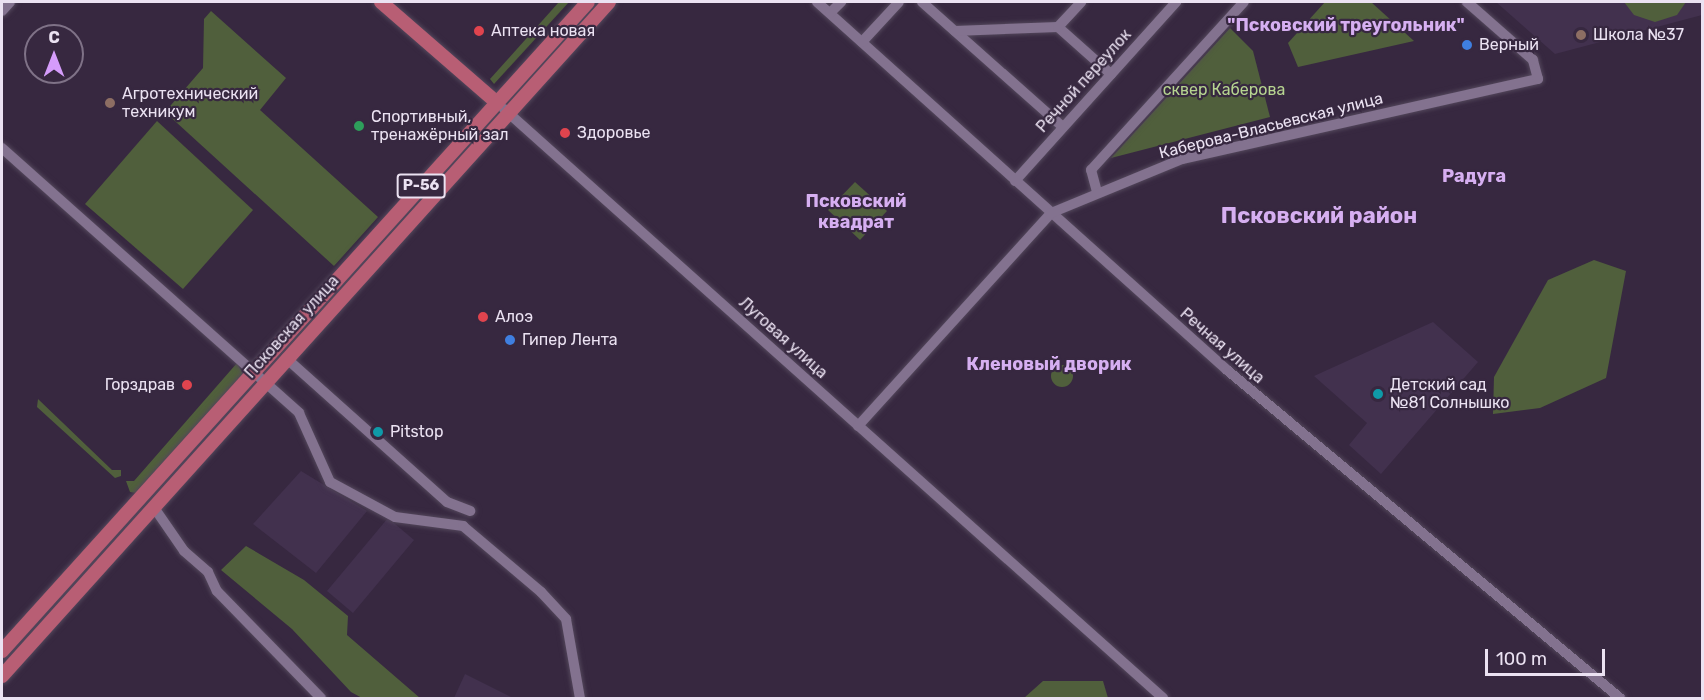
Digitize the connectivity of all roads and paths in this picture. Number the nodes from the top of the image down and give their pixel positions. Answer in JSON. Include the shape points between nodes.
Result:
{"nodes":[{"id":1,"x":10,"y":2,"type":"edge"},
{"id":2,"x":381,"y":2,"type":"edge"},
{"id":3,"x":588,"y":2,"type":"edge"},
{"id":4,"x":609,"y":2,"type":"edge"},
{"id":5,"x":817,"y":2,"type":"edge"},
{"id":6,"x":841,"y":2,"type":"edge"},
{"id":7,"x":899,"y":2,"type":"edge"},
{"id":8,"x":922,"y":2,"type":"edge"},
{"id":9,"x":1081,"y":2,"type":"edge"},
{"id":10,"x":1176,"y":2,"type":"edge"},
{"id":11,"x":1244,"y":2,"type":"edge"},
{"id":12,"x":1467,"y":2,"type":"edge"},
{"id":13,"x":2,"y":11,"type":"edge"},
{"id":14,"x":830,"y":13,"type":"junction"},
{"id":15,"x":1058,"y":27,"type":"junction"},
{"id":16,"x":955,"y":31,"type":"junction"},
{"id":17,"x":862,"y":42,"type":"junction"},
{"id":18,"x":1111,"y":74,"type":"junction"},
{"id":19,"x":497,"y":103,"type":"junction"},
{"id":20,"x":508,"y":113,"type":"junction"},
{"id":21,"x":1063,"y":127,"type":"junction"},
{"id":22,"x":2,"y":148,"type":"edge"},
{"id":23,"x":1015,"y":181,"type":"junction"},
{"id":24,"x":1097,"y":192,"type":"junction"},
{"id":25,"x":1051,"y":213,"type":"junction"},
{"id":26,"x":286,"y":358,"type":"junction"},
{"id":27,"x":254,"y":371,"type":"junction"},
{"id":28,"x":266,"y":381,"type":"junction"},
{"id":29,"x":858,"y":426,"type":"junction"},
{"id":30,"x":153,"y":506,"type":"junction"},
{"id":31,"x":470,"y":512,"type":"dead end"},
{"id":32,"x":2,"y":651,"type":"edge"},
{"id":33,"x":2,"y":676,"type":"edge"},
{"id":34,"x":1604,"y":695,"type":"edge"},
{"id":35,"x":321,"y":699,"type":"edge"},
{"id":36,"x":580,"y":699,"type":"edge"},
{"id":37,"x":1163,"y":699,"type":"edge"},
{"id":38,"x":1620,"y":699,"type":"edge"}],
"edges":[{"from":1,"to":13,"type":"street"},
{"from":2,"to":19,"type":"main road","name":"Луговая улица"},
{"from":3,"to":19,"type":"main road","name":"Псковская улица","number":"Р-56"},
{"from":4,"to":20,"type":"main road","name":"Псковская улица"},
{"from":5,"to":14,"type":"street","name":"Речная улица"},
{"from":6,"to":14,"type":"street"},
{"from":7,"to":17,"type":"street"},
{"from":8,"to":16,"type":"street"},
{"from":9,"to":15,"type":"street"},
{"from":10,"to":18,"type":"street","name":"Речной переулок"},
{"from":11,"to":24,"type":"street","via":[[1091,170]]},
{"from":12,"to":24,"type":"street","name":"Каберова-Власьевская улица","via":[[1533,60],[1538,79],[1182,159]]},
{"from":14,"to":17,"type":"street","name":"Речная улица"},
{"from":15,"to":16,"type":"street"},
{"from":15,"to":18,"type":"street"},
{"from":16,"to":21,"type":"street"},
{"from":17,"to":23,"type":"street","name":"Речная улица"},
{"from":18,"to":21,"type":"street","name":"Речной переулок"},
{"from":19,"to":20,"type":"street","name":"Луговая улица"},
{"from":19,"to":27,"type":"main road","name":"Псковская улица","number":"Р-56"},
{"from":20,"to":26,"type":"main road","name":"Псковская улица"},
{"from":20,"to":29,"type":"street","name":"Луговая улица"},
{"from":21,"to":23,"type":"street","name":"Речной переулок"},
{"from":22,"to":27,"type":"street"},
{"from":23,"to":25,"type":"street","name":"Речная улица"},
{"from":24,"to":25,"type":"street","name":"Каберова-Власьевская улица"},
{"from":25,"to":29,"type":"street","name":"Каберова-Власьевская улица"},
{"from":25,"to":34,"type":"street","name":"Речная улица"},
{"from":26,"to":28,"type":"main road","name":"Псковская улица"},
{"from":26,"to":31,"type":"street","via":[[447,502]]},
{"from":27,"to":28,"type":"street"},
{"from":27,"to":32,"type":"main road","name":"Псковская улица","number":"Р-56"},
{"from":28,"to":30,"type":"main road","name":"Псковская улица"},
{"from":28,"to":36,"type":"street","via":[[299,413],[330,482],[395,518],[463,526],[541,591],[566,619]]},
{"from":29,"to":37,"type":"street","name":"Луговая улица"},
{"from":30,"to":33,"type":"main road","name":"Псковская улица"},
{"from":30,"to":35,"type":"street","via":[[184,551],[208,572],[217,591]]},
{"from":34,"to":38,"type":"street","name":"Речная улица"}]}
